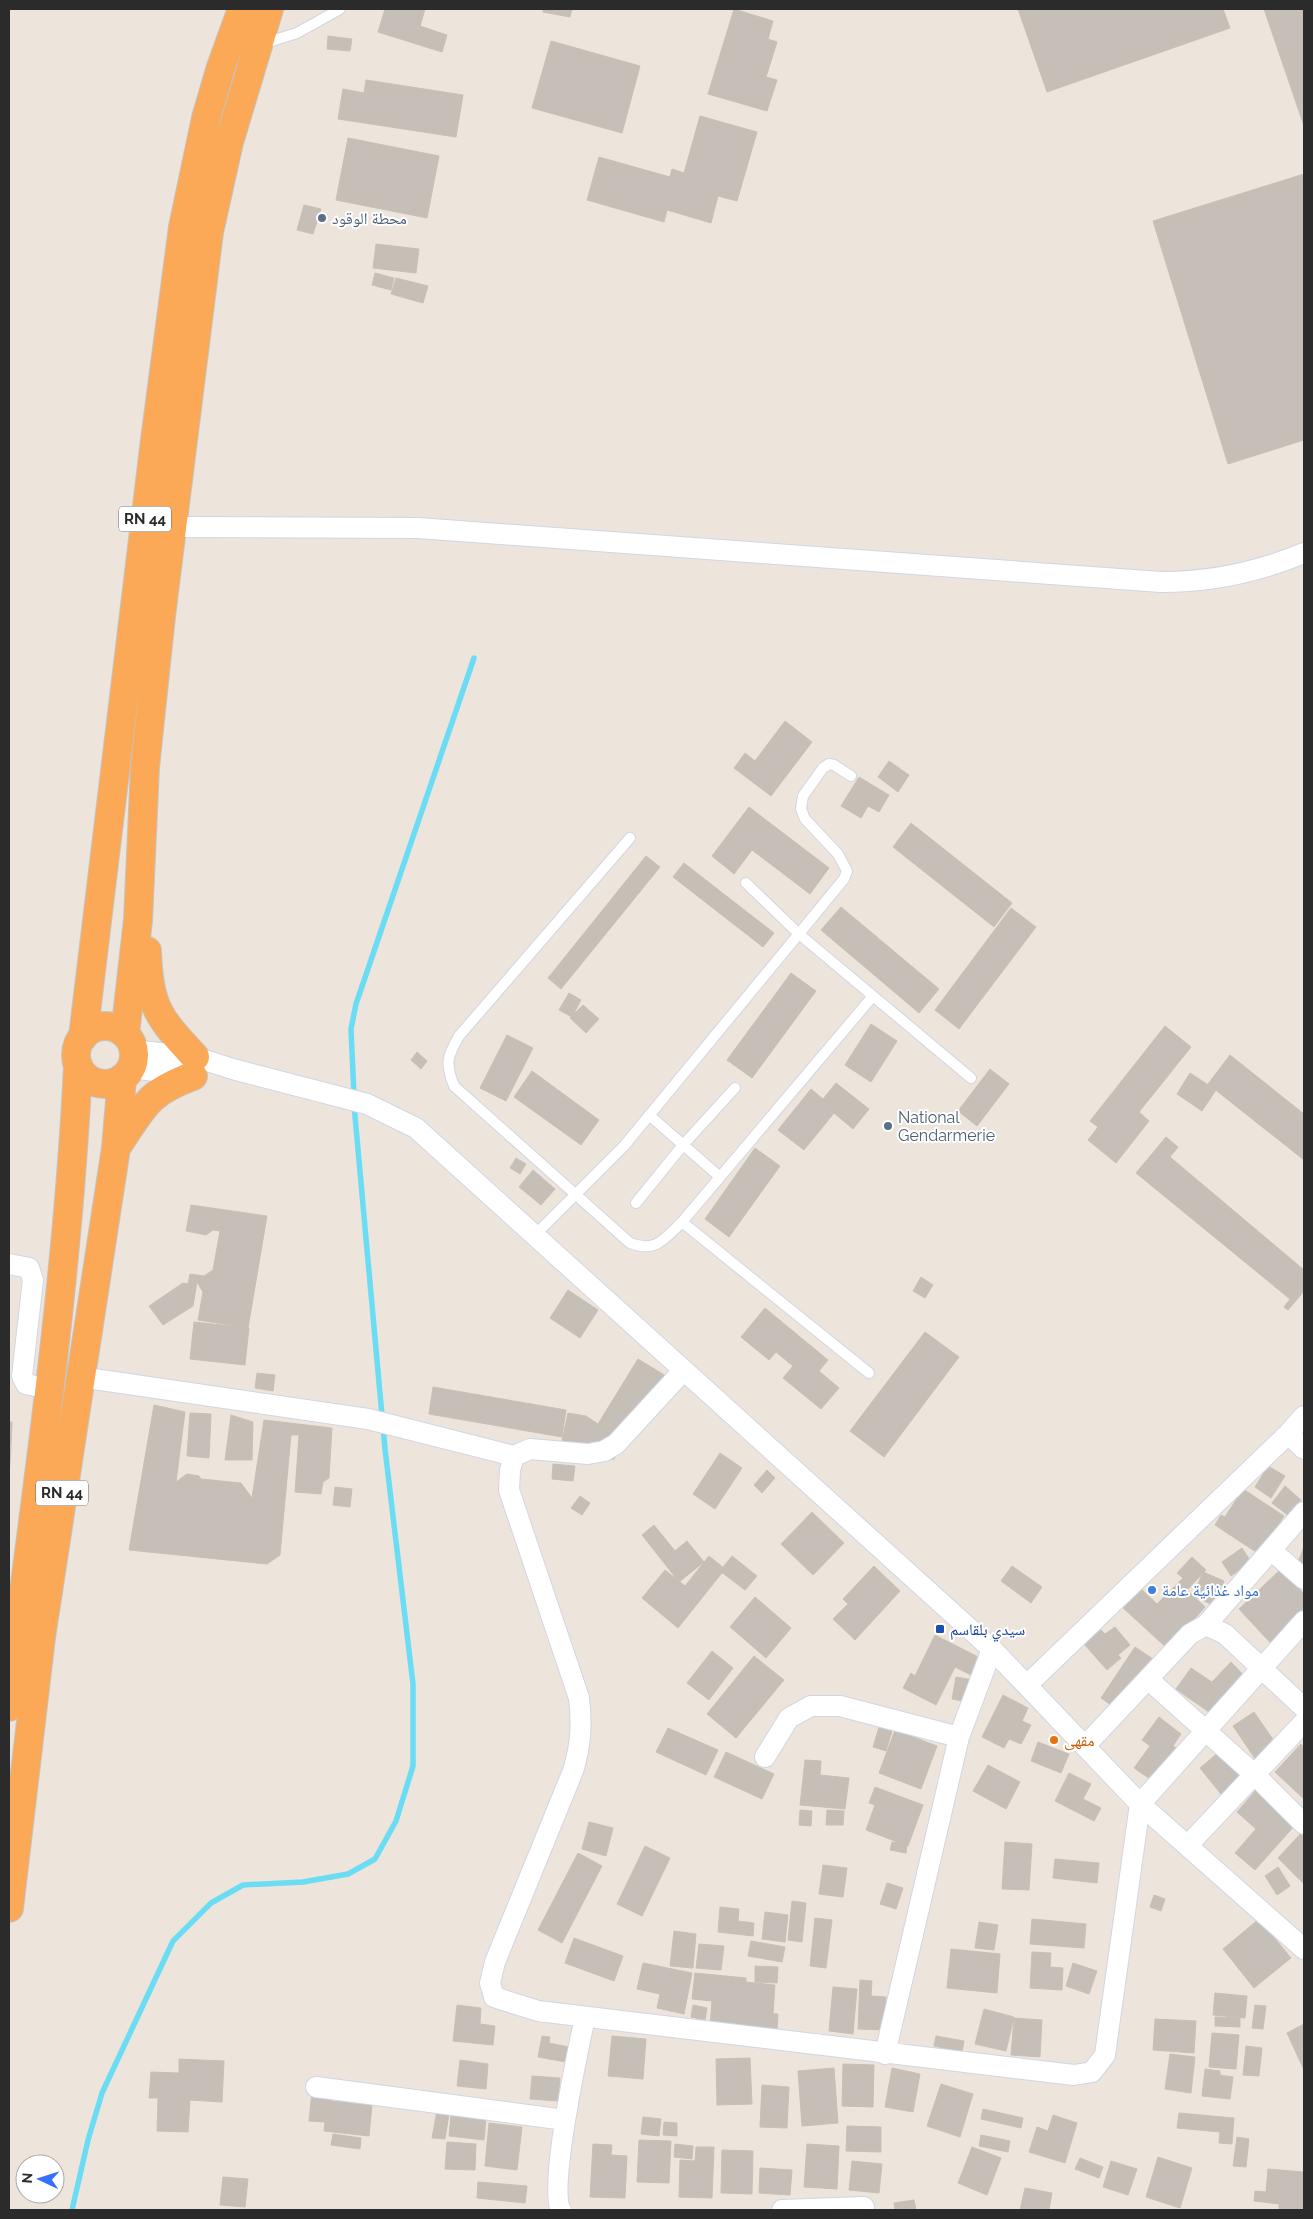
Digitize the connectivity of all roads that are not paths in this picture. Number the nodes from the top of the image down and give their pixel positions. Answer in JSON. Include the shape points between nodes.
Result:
{"nodes":[{"id":1,"x":242,"y":9,"type":"edge"},
{"id":2,"x":269,"y":9,"type":"edge"},
{"id":3,"x":340,"y":9,"type":"edge"},
{"id":4,"x":257,"y":45,"type":"junction"},
{"id":5,"x":172,"y":527,"type":"junction"},
{"id":6,"x":1304,"y":553,"type":"edge"},
{"id":7,"x":851,"y":776,"type":"dead end"},
{"id":8,"x":630,"y":838,"type":"dead end"},
{"id":9,"x":746,"y":883,"type":"dead end"},
{"id":10,"x":138,"y":920,"type":"junction"},
{"id":11,"x":799,"y":934,"type":"junction"},
{"id":12,"x":873,"y":996,"type":"junction"},
{"id":13,"x":83,"y":1037,"type":"junction"},
{"id":14,"x":128,"y":1058,"type":"junction"},
{"id":15,"x":78,"y":1064,"type":"junction"},
{"id":16,"x":194,"y":1066,"type":"junction"},
{"id":17,"x":971,"y":1078,"type":"dead end"},
{"id":18,"x":735,"y":1088,"type":"dead end"},
{"id":19,"x":649,"y":1115,"type":"junction"},
{"id":20,"x":684,"y":1145,"type":"junction"},
{"id":21,"x":116,"y":1148,"type":"junction"},
{"id":22,"x":720,"y":1177,"type":"junction"},
{"id":23,"x":575,"y":1195,"type":"junction"},
{"id":24,"x":636,"y":1203,"type":"dead end"},
{"id":25,"x":682,"y":1222,"type":"junction"},
{"id":26,"x":534,"y":1236,"type":"junction"},
{"id":27,"x":9,"y":1264,"type":"edge"},
{"id":28,"x":682,"y":1371,"type":"junction"},
{"id":29,"x":869,"y":1373,"type":"dead end"},
{"id":30,"x":80,"y":1377,"type":"junction"},
{"id":31,"x":49,"y":1389,"type":"junction"},
{"id":32,"x":1304,"y":1416,"type":"edge"},
{"id":33,"x":1288,"y":1434,"type":"junction"},
{"id":34,"x":1304,"y":1449,"type":"edge"},
{"id":35,"x":514,"y":1456,"type":"junction"},
{"id":36,"x":1304,"y":1512,"type":"edge"},
{"id":37,"x":1271,"y":1550,"type":"junction"},
{"id":38,"x":1304,"y":1579,"type":"edge"},
{"id":39,"x":1304,"y":1621,"type":"edge"},
{"id":40,"x":1206,"y":1625,"type":"junction"},
{"id":41,"x":992,"y":1649,"type":"junction"},
{"id":42,"x":1263,"y":1669,"type":"junction"},
{"id":43,"x":1148,"y":1679,"type":"junction"},
{"id":44,"x":1027,"y":1685,"type":"junction"},
{"id":45,"x":9,"y":1707,"type":"edge"},
{"id":46,"x":1304,"y":1708,"type":"edge"},
{"id":47,"x":1304,"y":1722,"type":"edge"},
{"id":48,"x":1207,"y":1731,"type":"junction"},
{"id":49,"x":959,"y":1737,"type":"junction"},
{"id":50,"x":1085,"y":1746,"type":"junction"},
{"id":51,"x":765,"y":1757,"type":"dead end"},
{"id":52,"x":1255,"y":1775,"type":"junction"},
{"id":53,"x":1140,"y":1804,"type":"junction"},
{"id":54,"x":1304,"y":1824,"type":"edge"},
{"id":55,"x":1188,"y":1845,"type":"junction"},
{"id":56,"x":9,"y":1908,"type":"edge"},
{"id":57,"x":1304,"y":1949,"type":"edge"},
{"id":58,"x":584,"y":2017,"type":"junction"},
{"id":59,"x":885,"y":2054,"type":"junction"},
{"id":60,"x":316,"y":2087,"type":"dead end"},
{"id":61,"x":565,"y":2120,"type":"junction"},
{"id":62,"x":864,"y":2207,"type":"dead end"},
{"id":63,"x":561,"y":2210,"type":"edge"},
{"id":64,"x":782,"y":2210,"type":"edge"}],
"edges":[{"from":1,"to":13,"type":"highway","number":"RN 44","via":[[206,118],[183,227]]},
{"from":2,"to":4,"type":"highway","number":"RN 44"},
{"from":3,"to":4,"type":"lane","via":[[297,33]]},
{"from":4,"to":5,"type":"highway","number":"RN 44","via":[[229,142],[209,232]]},
{"from":5,"to":6,"type":"street","via":[[418,528],[1160,582],[1194,582],[1238,574]]},
{"from":5,"to":10,"type":"highway","number":"RN 44","via":[[146,767]]},
{"from":7,"to":11,"type":"lane","via":[[829,764],[822,768],[803,796],[801,809],[806,819],[838,854],[847,871]]},
{"from":8,"to":23,"type":"lane","via":[[459,1036],[448,1054],[454,1086]]},
{"from":9,"to":11,"type":"lane"},
{"from":10,"to":14,"type":"highway","number":"RN 44"},
{"from":10,"to":16,"type":"highway","via":[[147,949],[153,1001]]},
{"from":11,"to":12,"type":"lane"},
{"from":11,"to":19,"type":"lane"},
{"from":12,"to":17,"type":"lane"},
{"from":12,"to":22,"type":"lane"},
{"from":13,"to":14,"type":"highway","via":[[89,1031],[108,1026]]},
{"from":13,"to":15,"type":"highway","via":[[76,1055]]},
{"from":14,"to":15,"type":"highway","via":[[108,1084],[98,1083],[82,1073]]},
{"from":14,"to":16,"type":"street"},
{"from":14,"to":21,"type":"highway","number":"RN 44"},
{"from":15,"to":31,"type":"highway","number":"RN 44","via":[[75,1138]]},
{"from":16,"to":21,"type":"highway","via":[[144,1106]]},
{"from":16,"to":26,"type":"street","via":[[236,1070],[367,1104],[416,1128]]},
{"from":18,"to":20,"type":"lane"},
{"from":19,"to":20,"type":"lane"},
{"from":19,"to":23,"type":"lane","via":[[624,1146]]},
{"from":20,"to":22,"type":"lane"},
{"from":20,"to":24,"type":"lane"},
{"from":21,"to":30,"type":"highway","number":"RN 44"},
{"from":22,"to":25,"type":"lane"},
{"from":23,"to":25,"type":"lane","via":[[630,1243],[642,1248],[663,1241]]},
{"from":23,"to":26,"type":"lane"},
{"from":25,"to":29,"type":"lane"},
{"from":26,"to":28,"type":"street"},
{"from":27,"to":31,"type":"street","via":[[29,1268],[33,1280],[22,1376],[26,1384]]},
{"from":28,"to":35,"type":"street","via":[[616,1444],[604,1452],[588,1454],[530,1449]]},
{"from":28,"to":41,"type":"street"},
{"from":30,"to":35,"type":"street","via":[[368,1420]]},
{"from":30,"to":56,"type":"highway","number":"RN 44","via":[[41,1636]]},
{"from":31,"to":45,"type":"highway","number":"RN 44"},
{"from":32,"to":33,"type":"street"},
{"from":33,"to":34,"type":"street"},
{"from":33,"to":44,"type":"street"},
{"from":35,"to":58,"type":"street","via":[[509,1490],[576,1689],[582,1722],[580,1748],[573,1770],[495,1962],[490,1983],[494,1997],[512,2004]]},
{"from":36,"to":37,"type":"street"},
{"from":37,"to":38,"type":"street"},
{"from":37,"to":40,"type":"street"},
{"from":39,"to":42,"type":"street"},
{"from":40,"to":42,"type":"street","via":[[1225,1634]]},
{"from":40,"to":43,"type":"street","via":[[1190,1634]]},
{"from":41,"to":44,"type":"street"},
{"from":41,"to":49,"type":"street"},
{"from":42,"to":46,"type":"street"},
{"from":42,"to":48,"type":"street"},
{"from":43,"to":48,"type":"street"},
{"from":43,"to":50,"type":"street"},
{"from":44,"to":50,"type":"street"},
{"from":47,"to":52,"type":"street"},
{"from":48,"to":52,"type":"street"},
{"from":48,"to":53,"type":"street"},
{"from":49,"to":51,"type":"street","via":[[840,1706],[811,1706],[789,1718]]},
{"from":49,"to":59,"type":"street"},
{"from":50,"to":53,"type":"street"},
{"from":52,"to":54,"type":"street"},
{"from":52,"to":55,"type":"street"},
{"from":53,"to":55,"type":"street"},
{"from":53,"to":59,"type":"street","via":[[1105,2055],[1092,2072],[1074,2076]]},
{"from":55,"to":57,"type":"street"},
{"from":58,"to":59,"type":"street"},
{"from":58,"to":61,"type":"street"},
{"from":60,"to":61,"type":"street"},
{"from":61,"to":63,"type":"street","via":[[556,2198]]},
{"from":62,"to":64,"type":"street"}]}
